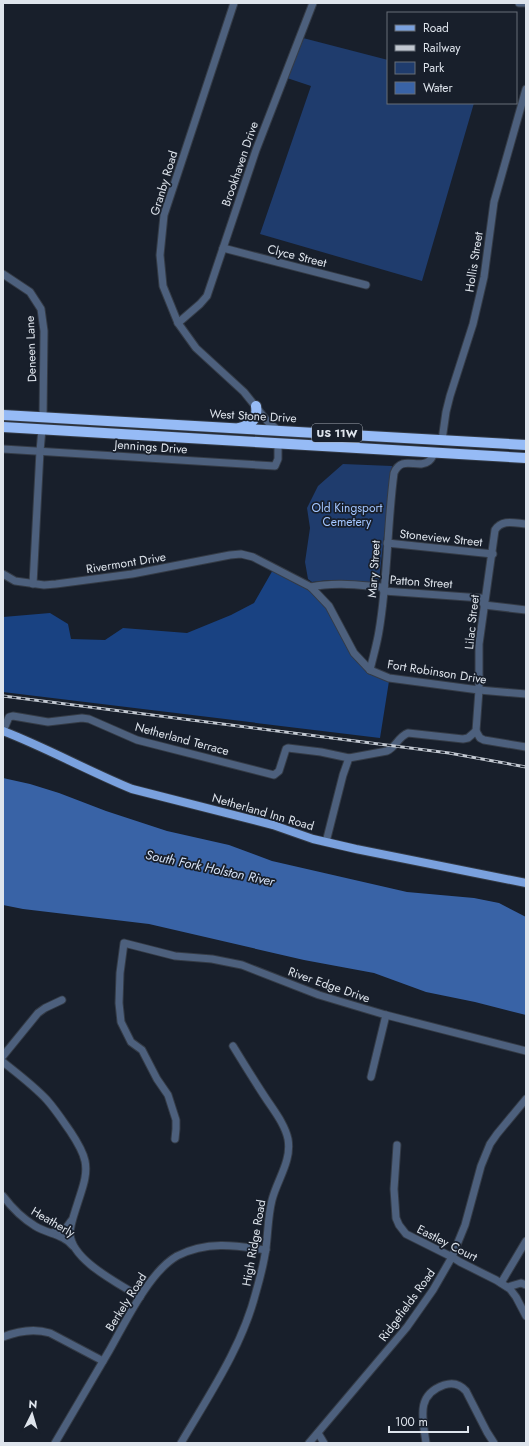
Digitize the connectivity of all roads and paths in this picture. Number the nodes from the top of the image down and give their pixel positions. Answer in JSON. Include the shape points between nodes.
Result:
{"nodes":[{"id":1,"x":234,"y":3,"type":"edge"},
{"id":2,"x":313,"y":3,"type":"edge"},
{"id":3,"x":519,"y":3,"type":"edge"},
{"id":4,"x":526,"y":3,"type":"edge"},
{"id":5,"x":526,"y":88,"type":"edge"},
{"id":6,"x":223,"y":248,"type":"junction"},
{"id":7,"x":3,"y":274,"type":"edge"},
{"id":8,"x":366,"y":284,"type":"dead end"},
{"id":9,"x":178,"y":323,"type":"junction"},
{"id":10,"x":256,"y":406,"type":"junction"},
{"id":11,"x":3,"y":415,"type":"edge"},
{"id":12,"x":43,"y":417,"type":"junction"},
{"id":13,"x":3,"y":427,"type":"edge"},
{"id":14,"x":237,"y":428,"type":"junction"},
{"id":15,"x":42,"y":429,"type":"junction"},
{"id":16,"x":278,"y":430,"type":"junction"},
{"id":17,"x":442,"y":440,"type":"junction"},
{"id":18,"x":278,"y":444,"type":"junction"},
{"id":19,"x":526,"y":445,"type":"edge"},
{"id":20,"x":3,"y":449,"type":"edge"},
{"id":21,"x":40,"y":451,"type":"junction"},
{"id":22,"x":435,"y":452,"type":"junction"},
{"id":23,"x":526,"y":458,"type":"edge"},
{"id":24,"x":526,"y":524,"type":"edge"},
{"id":25,"x":387,"y":543,"type":"junction"},
{"id":26,"x":493,"y":554,"type":"junction"},
{"id":27,"x":253,"y":557,"type":"joint"},
{"id":28,"x":3,"y":574,"type":"edge"},
{"id":29,"x":33,"y":584,"type":"junction"},
{"id":30,"x":311,"y":587,"type":"junction"},
{"id":31,"x":384,"y":592,"type":"junction"},
{"id":32,"x":484,"y":605,"type":"junction"},
{"id":33,"x":526,"y":610,"type":"edge"},
{"id":34,"x":370,"y":670,"type":"junction"},
{"id":35,"x":479,"y":690,"type":"junction"},
{"id":36,"x":526,"y":694,"type":"edge"},
{"id":37,"x":3,"y":731,"type":"edge"},
{"id":38,"x":476,"y":731,"type":"junction"},
{"id":39,"x":526,"y":747,"type":"edge"},
{"id":40,"x":349,"y":758,"type":"junction"},
{"id":41,"x":326,"y":842,"type":"junction"},
{"id":42,"x":526,"y":883,"type":"edge"},
{"id":43,"x":62,"y":1000,"type":"dead end"},
{"id":44,"x":386,"y":1015,"type":"junction"},
{"id":45,"x":233,"y":1046,"type":"dead end"},
{"id":46,"x":526,"y":1051,"type":"edge"},
{"id":47,"x":3,"y":1056,"type":"edge"},
{"id":48,"x":3,"y":1062,"type":"edge"},
{"id":49,"x":371,"y":1077,"type":"dead end"},
{"id":50,"x":526,"y":1099,"type":"edge"},
{"id":51,"x":175,"y":1139,"type":"dead end"},
{"id":52,"x":397,"y":1145,"type":"dead end"},
{"id":53,"x":3,"y":1196,"type":"edge"},
{"id":54,"x":74,"y":1216,"type":"junction"},
{"id":55,"x":51,"y":1233,"type":"junction"},
{"id":56,"x":526,"y":1241,"type":"edge"},
{"id":57,"x":75,"y":1249,"type":"junction"},
{"id":58,"x":266,"y":1250,"type":"junction"},
{"id":59,"x":452,"y":1257,"type":"junction"},
{"id":60,"x":505,"y":1285,"type":"junction"},
{"id":61,"x":526,"y":1285,"type":"edge"},
{"id":62,"x":140,"y":1297,"type":"junction"},
{"id":63,"x":523,"y":1300,"type":"edge"},
{"id":64,"x":526,"y":1316,"type":"edge"},
{"id":65,"x":3,"y":1337,"type":"edge"},
{"id":66,"x":103,"y":1361,"type":"junction"},
{"id":67,"x":318,"y":1433,"type":"junction"},
{"id":68,"x":55,"y":1443,"type":"edge"},
{"id":69,"x":181,"y":1443,"type":"edge"},
{"id":70,"x":309,"y":1443,"type":"edge"},
{"id":71,"x":324,"y":1443,"type":"edge"},
{"id":72,"x":426,"y":1443,"type":"edge"},
{"id":73,"x":494,"y":1443,"type":"edge"}],
"edges":[{"from":1,"to":9,"type":"street","name":"Granby Road","via":[[164,215],[160,255],[163,286]]},
{"from":2,"to":6,"type":"street","name":"Brookhaven Drive","via":[[256,150]]},
{"from":3,"to":4,"type":"street"},
{"from":5,"to":17,"type":"street","name":"Hollis Street","via":[[494,202],[484,277],[473,324],[450,396]]},
{"from":6,"to":8,"type":"street","name":"Clyce Street"},
{"from":6,"to":9,"type":"street","name":"Brookhaven Drive","via":[[207,296]]},
{"from":7,"to":12,"type":"street","name":"Deneen Lane","via":[[30,292],[41,309],[44,331]]},
{"from":9,"to":10,"type":"street","name":"Granby Road","via":[[196,348]]},
{"from":10,"to":14,"type":"highway","via":[[254,420]]},
{"from":10,"to":16,"type":"street","name":"Granby Road"},
{"from":11,"to":12,"type":"highway","name":"West Stone Drive","number":"US 11W"},
{"from":12,"to":14,"type":"highway","name":"West Stone Drive","number":"US 11W"},
{"from":12,"to":15,"type":"highway"},
{"from":13,"to":15,"type":"highway","number":"US 11W"},
{"from":14,"to":16,"type":"highway","name":"West Stone Drive","number":"US 11W"},
{"from":15,"to":18,"type":"highway","number":"US 11W"},
{"from":15,"to":21,"type":"street"},
{"from":16,"to":17,"type":"highway","name":"West Stone Drive","number":"US 11W"},
{"from":16,"to":18,"type":"highway"},
{"from":17,"to":19,"type":"highway","name":"West Stone Drive","number":"US 11W"},
{"from":17,"to":22,"type":"highway"},
{"from":18,"to":21,"type":"street","name":"Jennings Drive","via":[[278,459],[274,466]]},
{"from":18,"to":22,"type":"highway","number":"US 11W"},
{"from":20,"to":21,"type":"street","name":"Jennings Drive"},
{"from":21,"to":29,"type":"street"},
{"from":22,"to":23,"type":"highway","number":"US 11W"},
{"from":22,"to":25,"type":"street","name":"Mary Street","via":[[429,461],[403,464],[396,468]]},
{"from":24,"to":26,"type":"street","name":"Lilac Street","via":[[505,522],[498,525],[495,530]]},
{"from":25,"to":26,"type":"street","name":"Stoneview Street"},
{"from":25,"to":31,"type":"street","name":"Mary Street"},
{"from":26,"to":32,"type":"street","name":"Lilac Street"},
{"from":27,"to":29,"type":"street","name":"Rivermont Drive","via":[[230,555],[118,576],[56,584]]},
{"from":27,"to":30,"type":"street","name":"Fort Robinson Drive"},
{"from":28,"to":29,"type":"street","name":"Rivermont Drive","via":[[15,581]]},
{"from":30,"to":31,"type":"street","name":"Patton Street","via":[[337,584],[381,587]]},
{"from":30,"to":34,"type":"street","name":"Fort Robinson Drive","via":[[329,606],[354,653]]},
{"from":31,"to":32,"type":"street","name":"Patton Street","via":[[481,598]]},
{"from":31,"to":34,"type":"street","name":"Mary Street"},
{"from":32,"to":33,"type":"street","name":"Patton Street"},
{"from":32,"to":35,"type":"street","name":"Lilac Street","via":[[479,644]]},
{"from":34,"to":35,"type":"street","name":"Fort Robinson Drive","via":[[389,678]]},
{"from":35,"to":36,"type":"street","name":"Fort Robinson Drive"},
{"from":35,"to":38,"type":"street","name":"Lilac Street"},
{"from":37,"to":40,"type":"street","name":"Netherland Terrace","via":[[9,718],[13,716],[48,722],[89,719],[137,740],[274,775],[278,773],[288,748]]},
{"from":37,"to":41,"type":"main road","name":"Netherland Inn Road","via":[[44,747],[132,789],[273,825]]},
{"from":38,"to":39,"type":"street","via":[[484,740]]},
{"from":38,"to":40,"type":"street","via":[[463,739],[408,733],[386,752]]},
{"from":40,"to":41,"type":"street"},
{"from":41,"to":42,"type":"main road","name":"Netherland Inn Road"},
{"from":43,"to":47,"type":"street","via":[[38,1013]]},
{"from":44,"to":46,"type":"street","name":"River Edge Drive"},
{"from":44,"to":49,"type":"street"},
{"from":44,"to":51,"type":"street","name":"River Edge Drive","via":[[319,995],[242,965],[175,956],[124,943],[119,1002],[122,1022],[131,1042],[142,1050],[171,1101],[176,1120]]},
{"from":45,"to":58,"type":"street","name":"High Ridge Road","via":[[277,1115],[288,1140],[286,1160],[274,1192]]},
{"from":48,"to":54,"type":"street","name":"Heatherly","via":[[47,1100],[81,1150],[85,1159],[85,1175]]},
{"from":50,"to":59,"type":"street","name":"Ridgefields Road","via":[[497,1134],[487,1151],[465,1225]]},
{"from":52,"to":59,"type":"street","name":"Eastley Court","via":[[394,1189],[396,1218],[399,1225],[406,1234]]},
{"from":53,"to":55,"type":"street","name":"Heatherly","via":[[20,1215]]},
{"from":54,"to":55,"type":"street","via":[[66,1228]]},
{"from":54,"to":57,"type":"street","name":"Heatherly","via":[[70,1233]]},
{"from":55,"to":57,"type":"street","name":"Heatherly","via":[[65,1238]]},
{"from":56,"to":60,"type":"street"},
{"from":57,"to":62,"type":"street","name":"Heatherly","via":[[92,1265]]},
{"from":58,"to":62,"type":"street","name":"Berkely Road","via":[[225,1244],[209,1245],[187,1252],[166,1264]]},
{"from":58,"to":69,"type":"street","name":"High Ridge Road","via":[[242,1336]]},
{"from":59,"to":60,"type":"street","name":"Eastley Court"},
{"from":59,"to":67,"type":"street","name":"Ridgefields Road","via":[[415,1317]]},
{"from":60,"to":61,"type":"street"},
{"from":60,"to":63,"type":"street","name":"Eastley Court","via":[[516,1297]]},
{"from":62,"to":66,"type":"street","name":"Berkely Road"},
{"from":63,"to":64,"type":"street","name":"Eastley Court"},
{"from":65,"to":66,"type":"street","via":[[24,1331],[42,1331]]},
{"from":66,"to":68,"type":"street","name":"Berkely Road"},
{"from":67,"to":70,"type":"street","name":"Ridgefields Road"},
{"from":67,"to":71,"type":"street"},
{"from":72,"to":73,"type":"street","via":[[423,1411],[426,1398],[437,1388],[456,1384],[466,1391]]}]}
